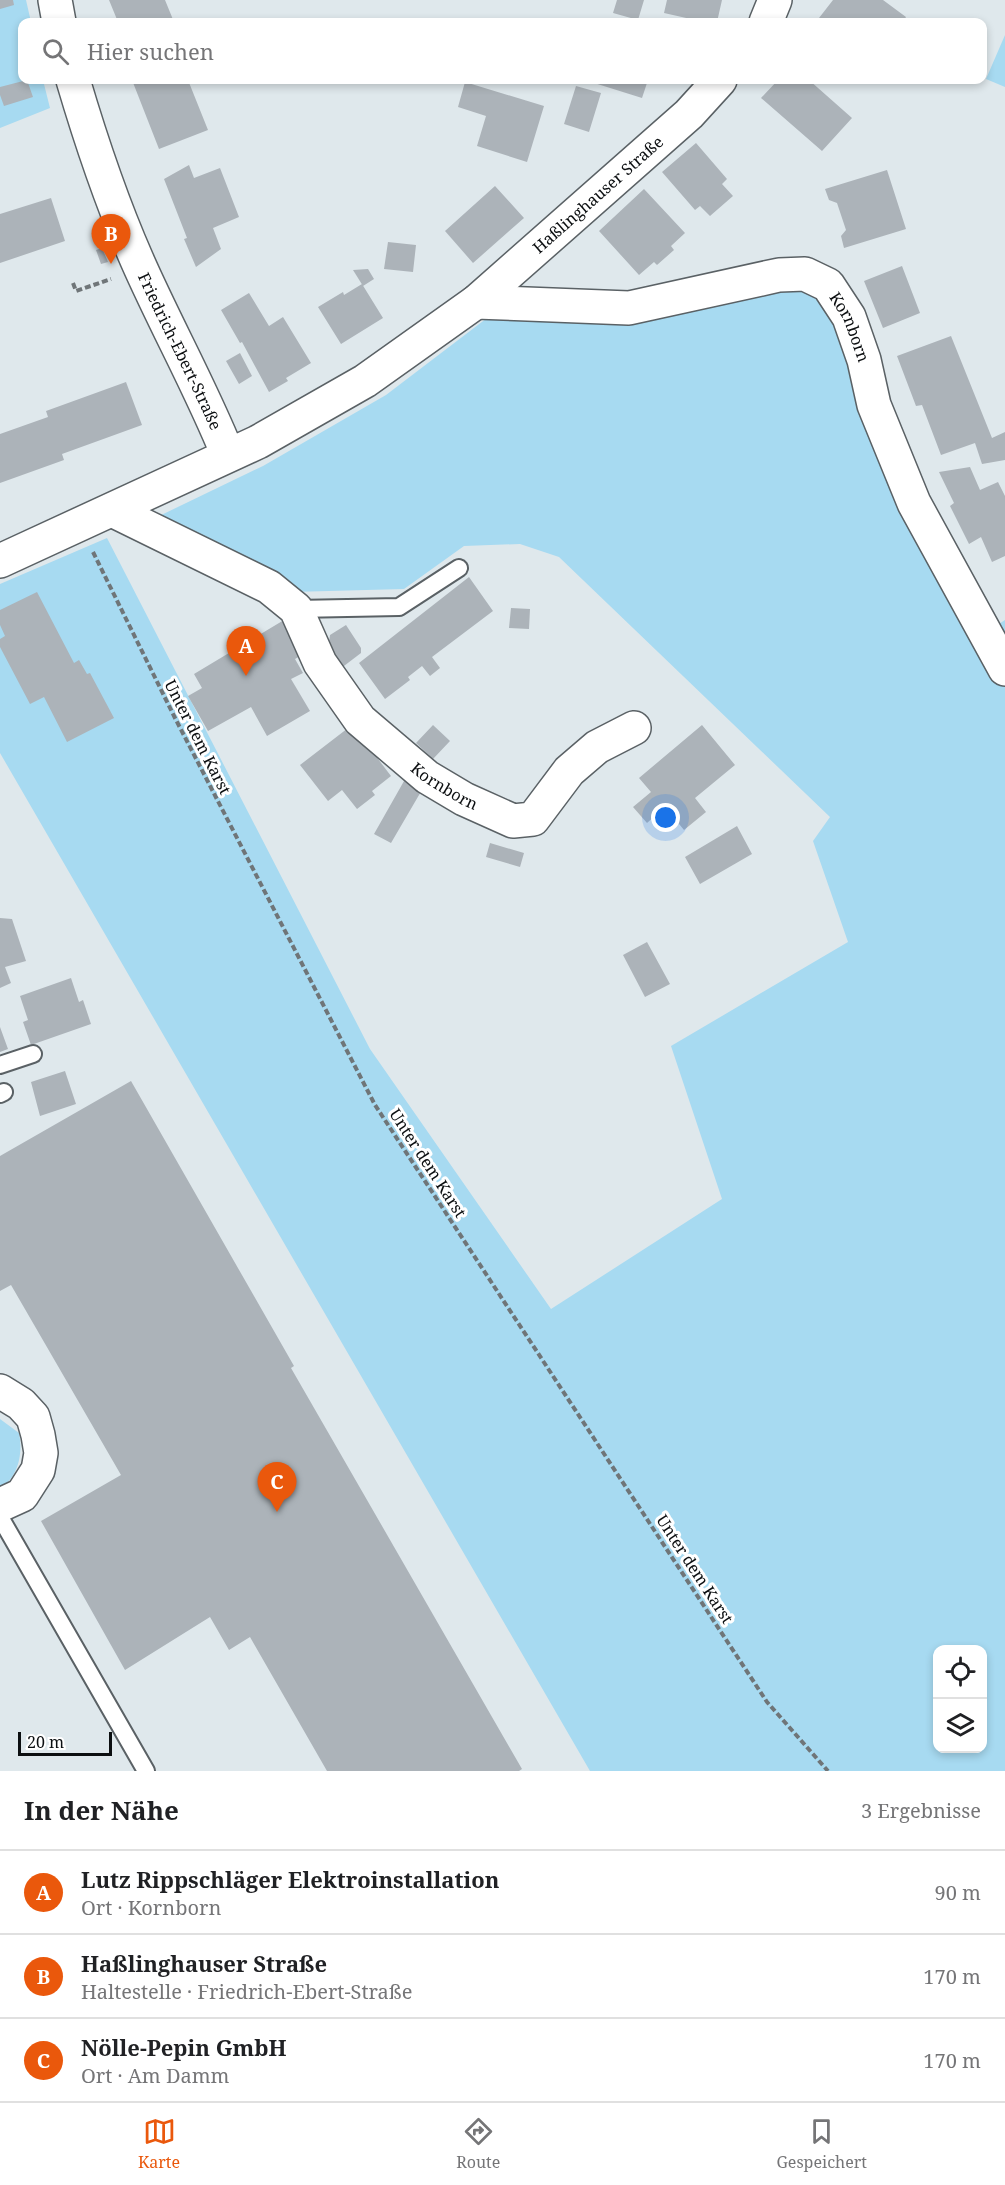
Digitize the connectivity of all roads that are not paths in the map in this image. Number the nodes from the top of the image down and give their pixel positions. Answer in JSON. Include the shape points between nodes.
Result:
{"nodes":[{"id":1,"x":55,"y":0,"type":"edge"},
{"id":2,"x":775,"y":0,"type":"edge"},
{"id":3,"x":59,"y":18,"type":"edge"},
{"id":4,"x":768,"y":18,"type":"edge"},
{"id":5,"x":74,"y":84,"type":"edge"},
{"id":6,"x":716,"y":84,"type":"edge"},
{"id":7,"x":476,"y":302,"type":"junction"},
{"id":8,"x":228,"y":455,"type":"junction"},
{"id":9,"x":112,"y":510,"type":"junction"},
{"id":10,"x":0,"y":561,"type":"edge"},
{"id":11,"x":459,"y":568,"type":"dead end"},
{"id":12,"x":296,"y":609,"type":"junction"},
{"id":13,"x":1005,"y":669,"type":"edge"},
{"id":14,"x":634,"y":728,"type":"dead end"},
{"id":15,"x":33,"y":1054,"type":"dead end"},
{"id":16,"x":0,"y":1065,"type":"edge"},
{"id":17,"x":0,"y":1391,"type":"edge"},
{"id":18,"x":0,"y":1505,"type":"edge"},
{"id":19,"x":0,"y":1517,"type":"edge"},
{"id":20,"x":146,"y":1771,"type":"edge"}],
"edges":[{"from":1,"to":3,"type":"street"},
{"from":2,"to":4,"type":"street"},
{"from":5,"to":8,"type":"street","name":"Friedrich-Ebert-Straße","via":[[99,167],[136,257]]},
{"from":6,"to":7,"type":"street","name":"Haßlinghauser Straße","via":[[689,114]]},
{"from":7,"to":8,"type":"street","name":"Haßlinghauser Straße","via":[[365,381]]},
{"from":7,"to":13,"type":"street","name":"Kornborn","via":[[629,308],[779,275],[805,274],[828,285],[849,318],[874,405],[914,503]]},
{"from":8,"to":9,"type":"street","name":"Haßlinghauser Straße"},
{"from":9,"to":10,"type":"street","name":"Haßlinghauser Straße"},
{"from":9,"to":12,"type":"street","name":"Kornborn","via":[[269,587]]},
{"from":11,"to":12,"type":"lane","via":[[399,607]]},
{"from":12,"to":14,"type":"street","name":"Kornborn","via":[[320,663],[360,720],[427,777],[513,821],[533,819],[569,771],[597,747]]},
{"from":15,"to":16,"type":"lane"},
{"from":17,"to":18,"type":"street","via":[[33,1417],[41,1453],[38,1470],[22,1495]]},
{"from":19,"to":20,"type":"lane"}]}
